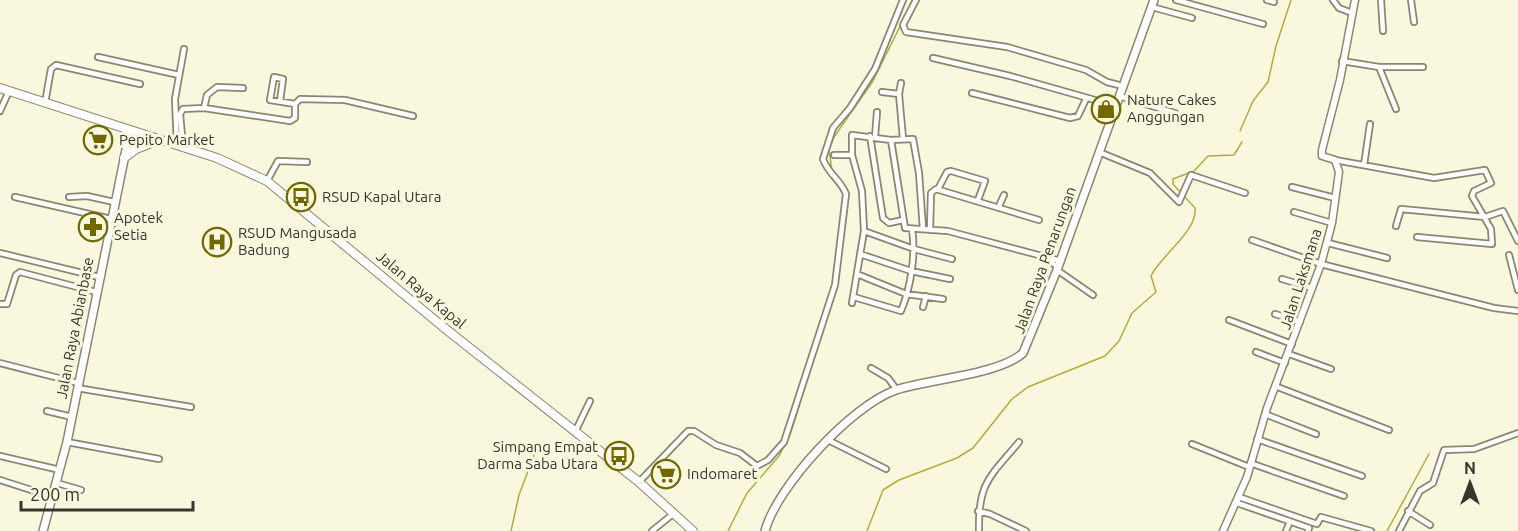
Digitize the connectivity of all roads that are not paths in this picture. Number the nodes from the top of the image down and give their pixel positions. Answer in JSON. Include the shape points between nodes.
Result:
{"nodes":[{"id":1,"x":903,"y":0,"type":"edge"},
{"id":2,"x":916,"y":0,"type":"edge"},
{"id":3,"x":1176,"y":0,"type":"edge"},
{"id":4,"x":1267,"y":0,"type":"edge"},
{"id":5,"x":1334,"y":0,"type":"edge"},
{"id":6,"x":1355,"y":0,"type":"edge"},
{"id":7,"x":1381,"y":0,"type":"edge"},
{"id":8,"x":1411,"y":0,"type":"edge"},
{"id":9,"x":1274,"y":2,"type":"dead end"},
{"id":10,"x":1153,"y":3,"type":"edge"},
{"id":11,"x":1352,"y":13,"type":"junction"},
{"id":12,"x":1192,"y":18,"type":"dead end"},
{"id":13,"x":1414,"y":22,"type":"dead end"},
{"id":14,"x":1263,"y":24,"type":"dead end"},
{"id":15,"x":1383,"y":31,"type":"dead end"},
{"id":16,"x":184,"y":49,"type":"dead end"},
{"id":17,"x":98,"y":57,"type":"dead end"},
{"id":18,"x":933,"y":58,"type":"dead end"},
{"id":19,"x":1342,"y":61,"type":"junction"},
{"id":20,"x":1379,"y":67,"type":"junction"},
{"id":21,"x":1424,"y":67,"type":"dead end"},
{"id":22,"x":179,"y":75,"type":"junction"},
{"id":23,"x":901,"y":83,"type":"dead end"},
{"id":24,"x":140,"y":84,"type":"dead end"},
{"id":25,"x":1123,"y":86,"type":"junction"},
{"id":26,"x":0,"y":88,"type":"edge"},
{"id":27,"x":243,"y":88,"type":"dead end"},
{"id":28,"x":9,"y":91,"type":"junction"},
{"id":29,"x":882,"y":92,"type":"dead end"},
{"id":30,"x":972,"y":93,"type":"dead end"},
{"id":31,"x":899,"y":94,"type":"junction"},
{"id":32,"x":1119,"y":96,"type":"junction"},
{"id":33,"x":1086,"y":99,"type":"junction"},
{"id":34,"x":280,"y":101,"type":"junction"},
{"id":35,"x":45,"y":103,"type":"junction"},
{"id":36,"x":295,"y":104,"type":"junction"},
{"id":37,"x":1116,"y":106,"type":"junction"},
{"id":38,"x":204,"y":108,"type":"junction"},
{"id":39,"x":1396,"y":109,"type":"dead end"},
{"id":40,"x":0,"y":111,"type":"edge"},
{"id":41,"x":877,"y":112,"type":"dead end"},
{"id":42,"x":1175,"y":113,"type":"dead end"},
{"id":43,"x":413,"y":116,"type":"dead end"},
{"id":44,"x":1370,"y":124,"type":"dead end"},
{"id":45,"x":130,"y":130,"type":"junction"},
{"id":46,"x":873,"y":137,"type":"junction"},
{"id":47,"x":903,"y":139,"type":"junction"},
{"id":48,"x":160,"y":140,"type":"junction"},
{"id":49,"x":891,"y":140,"type":"junction"},
{"id":50,"x":180,"y":146,"type":"junction"},
{"id":51,"x":1099,"y":152,"type":"junction"},
{"id":52,"x":834,"y":155,"type":"dead end"},
{"id":53,"x":852,"y":155,"type":"junction"},
{"id":54,"x":124,"y":158,"type":"junction"},
{"id":55,"x":1335,"y":160,"type":"junction"},
{"id":56,"x":306,"y":162,"type":"dead end"},
{"id":57,"x":1364,"y":165,"type":"junction"},
{"id":58,"x":267,"y":181,"type":"junction"},
{"id":59,"x":1292,"y":187,"type":"dead end"},
{"id":60,"x":938,"y":189,"type":"junction"},
{"id":61,"x":1245,"y":194,"type":"dead end"},
{"id":62,"x":1004,"y":195,"type":"dead end"},
{"id":63,"x":15,"y":196,"type":"dead end"},
{"id":64,"x":69,"y":197,"type":"dead end"},
{"id":65,"x":1335,"y":198,"type":"junction"},
{"id":66,"x":978,"y":200,"type":"junction"},
{"id":67,"x":114,"y":202,"type":"junction"},
{"id":68,"x":999,"y":206,"type":"junction"},
{"id":69,"x":1294,"y":212,"type":"dead end"},
{"id":70,"x":1485,"y":217,"type":"junction"},
{"id":71,"x":111,"y":219,"type":"junction"},
{"id":72,"x":903,"y":220,"type":"junction"},
{"id":73,"x":1039,"y":220,"type":"dead end"},
{"id":74,"x":1332,"y":223,"type":"junction"},
{"id":75,"x":1396,"y":225,"type":"dead end"},
{"id":76,"x":912,"y":229,"type":"junction"},
{"id":77,"x":923,"y":229,"type":"junction"},
{"id":78,"x":930,"y":230,"type":"junction"},
{"id":79,"x":864,"y":231,"type":"junction"},
{"id":80,"x":1417,"y":237,"type":"dead end"},
{"id":81,"x":1252,"y":240,"type":"dead end"},
{"id":82,"x":1518,"y":241,"type":"edge"},
{"id":83,"x":1328,"y":243,"type":"junction"},
{"id":84,"x":914,"y":249,"type":"junction"},
{"id":85,"x":0,"y":254,"type":"edge"},
{"id":86,"x":860,"y":254,"type":"junction"},
{"id":87,"x":1509,"y":255,"type":"dead end"},
{"id":88,"x":1387,"y":258,"type":"dead end"},
{"id":89,"x":952,"y":259,"type":"dead end"},
{"id":90,"x":1321,"y":264,"type":"junction"},
{"id":91,"x":1059,"y":266,"type":"junction"},
{"id":92,"x":911,"y":271,"type":"junction"},
{"id":93,"x":857,"y":274,"type":"junction"},
{"id":94,"x":99,"y":277,"type":"junction"},
{"id":95,"x":950,"y":279,"type":"dead end"},
{"id":96,"x":1282,"y":279,"type":"dead end"},
{"id":97,"x":1312,"y":288,"type":"junction"},
{"id":98,"x":1518,"y":290,"type":"edge"},
{"id":99,"x":96,"y":292,"type":"junction"},
{"id":100,"x":906,"y":294,"type":"junction"},
{"id":101,"x":1093,"y":295,"type":"dead end"},
{"id":102,"x":926,"y":296,"type":"junction"},
{"id":103,"x":854,"y":297,"type":"junction"},
{"id":104,"x":943,"y":299,"type":"dead end"},
{"id":105,"x":852,"y":303,"type":"dead end"},
{"id":106,"x":0,"y":304,"type":"edge"},
{"id":107,"x":923,"y":307,"type":"dead end"},
{"id":108,"x":1518,"y":310,"type":"edge"},
{"id":109,"x":1275,"y":314,"type":"dead end"},
{"id":110,"x":1229,"y":320,"type":"dead end"},
{"id":111,"x":1300,"y":322,"type":"junction"},
{"id":112,"x":1292,"y":344,"type":"junction"},
{"id":113,"x":1256,"y":352,"type":"dead end"},
{"id":114,"x":1289,"y":354,"type":"junction"},
{"id":115,"x":0,"y":363,"type":"edge"},
{"id":116,"x":1285,"y":363,"type":"junction"},
{"id":117,"x":871,"y":368,"type":"dead end"},
{"id":118,"x":1331,"y":369,"type":"dead end"},
{"id":119,"x":77,"y":386,"type":"junction"},
{"id":120,"x":1275,"y":386,"type":"junction"},
{"id":121,"x":897,"y":390,"type":"junction"},
{"id":122,"x":590,"y":401,"type":"dead end"},
{"id":123,"x":191,"y":407,"type":"dead end"},
{"id":124,"x":47,"y":411,"type":"dead end"},
{"id":125,"x":1265,"y":414,"type":"junction"},
{"id":126,"x":72,"y":417,"type":"junction"},
{"id":127,"x":1389,"y":430,"type":"dead end"},
{"id":128,"x":575,"y":432,"type":"junction"},
{"id":129,"x":1518,"y":433,"type":"edge"},
{"id":130,"x":1316,"y":434,"type":"dead end"},
{"id":131,"x":1257,"y":439,"type":"junction"},
{"id":132,"x":828,"y":440,"type":"junction"},
{"id":133,"x":67,"y":442,"type":"junction"},
{"id":134,"x":1019,"y":442,"type":"dead end"},
{"id":135,"x":1192,"y":444,"type":"dead end"},
{"id":136,"x":0,"y":456,"type":"edge"},
{"id":137,"x":159,"y":459,"type":"dead end"},
{"id":138,"x":1250,"y":465,"type":"junction"},
{"id":139,"x":886,"y":469,"type":"dead end"},
{"id":140,"x":60,"y":470,"type":"junction"},
{"id":141,"x":1362,"y":476,"type":"dead end"},
{"id":142,"x":0,"y":480,"type":"edge"},
{"id":143,"x":639,"y":482,"type":"junction"},
{"id":144,"x":57,"y":483,"type":"junction"},
{"id":145,"x":81,"y":490,"type":"dead end"},
{"id":146,"x":1344,"y":496,"type":"dead end"},
{"id":147,"x":53,"y":498,"type":"junction"},
{"id":148,"x":1238,"y":500,"type":"junction"},
{"id":149,"x":978,"y":511,"type":"junction"},
{"id":150,"x":1408,"y":511,"type":"junction"},
{"id":151,"x":673,"y":514,"type":"junction"},
{"id":152,"x":1290,"y":522,"type":"junction"},
{"id":153,"x":1430,"y":525,"type":"dead end"},
{"id":154,"x":1357,"y":529,"type":"edge"},
{"id":155,"x":1309,"y":530,"type":"edge"},
{"id":156,"x":44,"y":531,"type":"edge"},
{"id":157,"x":652,"y":531,"type":"edge"},
{"id":158,"x":693,"y":531,"type":"edge"},
{"id":159,"x":765,"y":531,"type":"edge"},
{"id":160,"x":979,"y":531,"type":"edge"},
{"id":161,"x":1026,"y":531,"type":"edge"},
{"id":162,"x":1223,"y":531,"type":"edge"},
{"id":163,"x":1286,"y":531,"type":"edge"},
{"id":164,"x":1371,"y":531,"type":"edge"},
{"id":165,"x":1399,"y":531,"type":"edge"}],
"edges":[{"from":1,"to":143,"type":"street","via":[[875,69],[832,128],[825,152],[824,162],[846,194],[837,274],[784,442],[757,466],[740,453],[691,430]]},
{"from":2,"to":25,"type":"street","via":[[903,25],[906,32],[1007,47],[1086,70]]},
{"from":3,"to":14,"type":"street"},
{"from":4,"to":9,"type":"street"},
{"from":5,"to":11,"type":"street","via":[[1339,8]]},
{"from":6,"to":11,"type":"street","name":"Jalan Laksmana"},
{"from":7,"to":15,"type":"street"},
{"from":8,"to":13,"type":"street"},
{"from":10,"to":12,"type":"street"},
{"from":10,"to":25,"type":"main road","name":"Jalan Raya Penarungan"},
{"from":11,"to":19,"type":"street","name":"Jalan Laksmana"},
{"from":16,"to":22,"type":"street"},
{"from":17,"to":22,"type":"street"},
{"from":18,"to":33,"type":"street"},
{"from":19,"to":20,"type":"street"},
{"from":19,"to":55,"type":"street","name":"Jalan Laksmana","via":[[1322,152],[1322,156]]},
{"from":20,"to":21,"type":"street"},
{"from":20,"to":39,"type":"street"},
{"from":22,"to":50,"type":"street","via":[[175,99]]},
{"from":23,"to":31,"type":"street"},
{"from":24,"to":35,"type":"street","via":[[54,65]]},
{"from":25,"to":32,"type":"main road","name":"Jalan Raya Penarungan"},
{"from":26,"to":28,"type":"highway","name":"Jalan Raya Kapal"},
{"from":27,"to":38,"type":"street","via":[[212,89]]},
{"from":28,"to":35,"type":"highway","name":"Jalan Raya Kapal"},
{"from":28,"to":40,"type":"street"},
{"from":29,"to":31,"type":"street"},
{"from":30,"to":33,"type":"street","via":[[1070,118],[1078,116]]},
{"from":31,"to":47,"type":"street"},
{"from":32,"to":37,"type":"main road","name":"Jalan Raya Penarungan"},
{"from":32,"to":42,"type":"street"},
{"from":33,"to":37,"type":"street"},
{"from":34,"to":34,"type":"street","via":[[269,99],[274,77],[283,79]]},
{"from":34,"to":36,"type":"street"},
{"from":35,"to":45,"type":"highway","name":"Jalan Raya Kapal"},
{"from":36,"to":38,"type":"street","via":[[290,121]]},
{"from":36,"to":43,"type":"street","via":[[300,99],[339,100]]},
{"from":37,"to":51,"type":"main road","name":"Jalan Raya Penarungan"},
{"from":38,"to":50,"type":"street","via":[[181,111]]},
{"from":41,"to":46,"type":"street"},
{"from":44,"to":57,"type":"street"},
{"from":45,"to":48,"type":"highway","name":"Jalan Raya Kapal"},
{"from":45,"to":54,"type":"main road","name":"Jalan Raya Abianbase"},
{"from":46,"to":49,"type":"street"},
{"from":46,"to":53,"type":"street","via":[[852,135]]},
{"from":46,"to":72,"type":"street","via":[[883,218],[890,223]]},
{"from":47,"to":49,"type":"street"},
{"from":47,"to":77,"type":"street","via":[[914,141]]},
{"from":48,"to":50,"type":"highway","name":"Jalan Raya Kapal"},
{"from":48,"to":54,"type":"highway"},
{"from":49,"to":72,"type":"street"},
{"from":50,"to":58,"type":"highway","name":"Jalan Raya Kapal"},
{"from":51,"to":61,"type":"street","via":[[1150,173],[1179,202],[1191,175]]},
{"from":51,"to":91,"type":"main road","name":"Jalan Raya Penarungan"},
{"from":52,"to":53,"type":"street"},
{"from":53,"to":79,"type":"street","via":[[862,191]]},
{"from":54,"to":67,"type":"main road","name":"Jalan Raya Abianbase"},
{"from":55,"to":57,"type":"street"},
{"from":55,"to":65,"type":"street","name":"Jalan Laksmana","via":[[1339,172]]},
{"from":56,"to":58,"type":"street","via":[[278,160]]},
{"from":57,"to":70,"type":"street","via":[[1434,178],[1484,169],[1491,183],[1472,196]]},
{"from":58,"to":128,"type":"highway","name":"Jalan Raya Kapal"},
{"from":59,"to":65,"type":"street"},
{"from":60,"to":66,"type":"street"},
{"from":60,"to":66,"type":"street","via":[[951,171],[985,181]]},
{"from":60,"to":78,"type":"street","via":[[931,193]]},
{"from":62,"to":68,"type":"street"},
{"from":63,"to":71,"type":"street"},
{"from":64,"to":67,"type":"street"},
{"from":65,"to":74,"type":"street","name":"Jalan Laksmana"},
{"from":66,"to":68,"type":"street"},
{"from":67,"to":71,"type":"main road","name":"Jalan Raya Abianbase"},
{"from":68,"to":73,"type":"street"},
{"from":69,"to":74,"type":"street"},
{"from":70,"to":75,"type":"street","via":[[1403,208]]},
{"from":70,"to":80,"type":"street","via":[[1493,238],[1490,244]]},
{"from":70,"to":82,"type":"street","via":[[1505,212]]},
{"from":71,"to":94,"type":"main road","name":"Jalan Raya Abianbase"},
{"from":72,"to":76,"type":"street","via":[[904,227]]},
{"from":74,"to":83,"type":"street","name":"Jalan Laksmana"},
{"from":76,"to":77,"type":"street"},
{"from":76,"to":84,"type":"street"},
{"from":77,"to":78,"type":"street"},
{"from":78,"to":91,"type":"street","via":[[948,231],[1040,255]]},
{"from":79,"to":84,"type":"street"},
{"from":79,"to":86,"type":"street"},
{"from":81,"to":90,"type":"street"},
{"from":83,"to":88,"type":"street"},
{"from":83,"to":90,"type":"street","name":"Jalan Laksmana"},
{"from":84,"to":89,"type":"street"},
{"from":84,"to":92,"type":"street"},
{"from":85,"to":94,"type":"street"},
{"from":86,"to":92,"type":"street"},
{"from":86,"to":93,"type":"street"},
{"from":87,"to":98,"type":"street"},
{"from":90,"to":97,"type":"street","name":"Jalan Laksmana"},
{"from":90,"to":108,"type":"street","via":[[1494,308]]},
{"from":91,"to":101,"type":"street"},
{"from":91,"to":121,"type":"main road","name":"Jalan Raya Penarungan","via":[[1019,357]]},
{"from":92,"to":95,"type":"street"},
{"from":92,"to":100,"type":"street"},
{"from":93,"to":100,"type":"street"},
{"from":93,"to":103,"type":"street"},
{"from":94,"to":99,"type":"main road","name":"Jalan Raya Abianbase"},
{"from":96,"to":97,"type":"street"},
{"from":97,"to":111,"type":"street","name":"Jalan Laksmana"},
{"from":99,"to":106,"type":"street","via":[[20,272],[7,304]]},
{"from":99,"to":119,"type":"main road","name":"Jalan Raya Abianbase"},
{"from":100,"to":102,"type":"street"},
{"from":100,"to":103,"type":"street","via":[[899,311]]},
{"from":102,"to":104,"type":"street"},
{"from":102,"to":107,"type":"street"},
{"from":103,"to":105,"type":"street"},
{"from":109,"to":111,"type":"street"},
{"from":110,"to":112,"type":"street"},
{"from":111,"to":112,"type":"street","name":"Jalan Laksmana"},
{"from":112,"to":114,"type":"street","name":"Jalan Laksmana"},
{"from":113,"to":116,"type":"street"},
{"from":114,"to":116,"type":"street","name":"Jalan Laksmana"},
{"from":114,"to":118,"type":"street"},
{"from":115,"to":119,"type":"street"},
{"from":116,"to":120,"type":"street","name":"Jalan Laksmana"},
{"from":117,"to":121,"type":"street","via":[[888,378]]},
{"from":119,"to":123,"type":"street"},
{"from":119,"to":126,"type":"main road","name":"Jalan Raya Abianbase"},
{"from":120,"to":125,"type":"street","name":"Jalan Laksmana"},
{"from":120,"to":127,"type":"street"},
{"from":121,"to":132,"type":"main road","name":"Jalan Raya Penarungan","via":[[869,402]]},
{"from":122,"to":128,"type":"street"},
{"from":124,"to":126,"type":"street"},
{"from":125,"to":130,"type":"street"},
{"from":125,"to":131,"type":"street","name":"Jalan Laksmana"},
{"from":126,"to":133,"type":"main road","name":"Jalan Raya Abianbase"},
{"from":128,"to":143,"type":"highway","name":"Jalan Raya Kapal"},
{"from":129,"to":150,"type":"street","via":[[1474,448],[1444,450],[1433,483],[1422,488]]},
{"from":131,"to":138,"type":"street","name":"Jalan Laksmana"},
{"from":131,"to":141,"type":"street"},
{"from":132,"to":139,"type":"street"},
{"from":132,"to":159,"type":"main road","name":"Jalan Raya Penarungan","via":[[780,497]]},
{"from":133,"to":137,"type":"street"},
{"from":133,"to":140,"type":"main road","name":"Jalan Raya Abianbase"},
{"from":134,"to":149,"type":"street","via":[[990,475],[980,494]]},
{"from":135,"to":138,"type":"street"},
{"from":136,"to":140,"type":"street"},
{"from":138,"to":146,"type":"street"},
{"from":138,"to":148,"type":"street","name":"Jalan Laksmana"},
{"from":140,"to":144,"type":"main road","name":"Jalan Raya Abianbase"},
{"from":142,"to":147,"type":"street"},
{"from":143,"to":151,"type":"highway","name":"Jalan Raya Kapal"},
{"from":144,"to":145,"type":"street"},
{"from":144,"to":147,"type":"main road","name":"Jalan Raya Abianbase"},
{"from":147,"to":156,"type":"main road","name":"Jalan Raya Abianbase"},
{"from":148,"to":152,"type":"street"},
{"from":148,"to":154,"type":"street","via":[[1317,524],[1321,517]]},
{"from":148,"to":162,"type":"street","name":"Jalan Laksmana"},
{"from":149,"to":160,"type":"street"},
{"from":149,"to":161,"type":"street"},
{"from":150,"to":153,"type":"street"},
{"from":150,"to":165,"type":"street"},
{"from":151,"to":157,"type":"street"},
{"from":151,"to":158,"type":"highway","name":"Jalan Raya Kapal"},
{"from":152,"to":155,"type":"street"},
{"from":152,"to":163,"type":"street"},
{"from":154,"to":164,"type":"street"}]}
